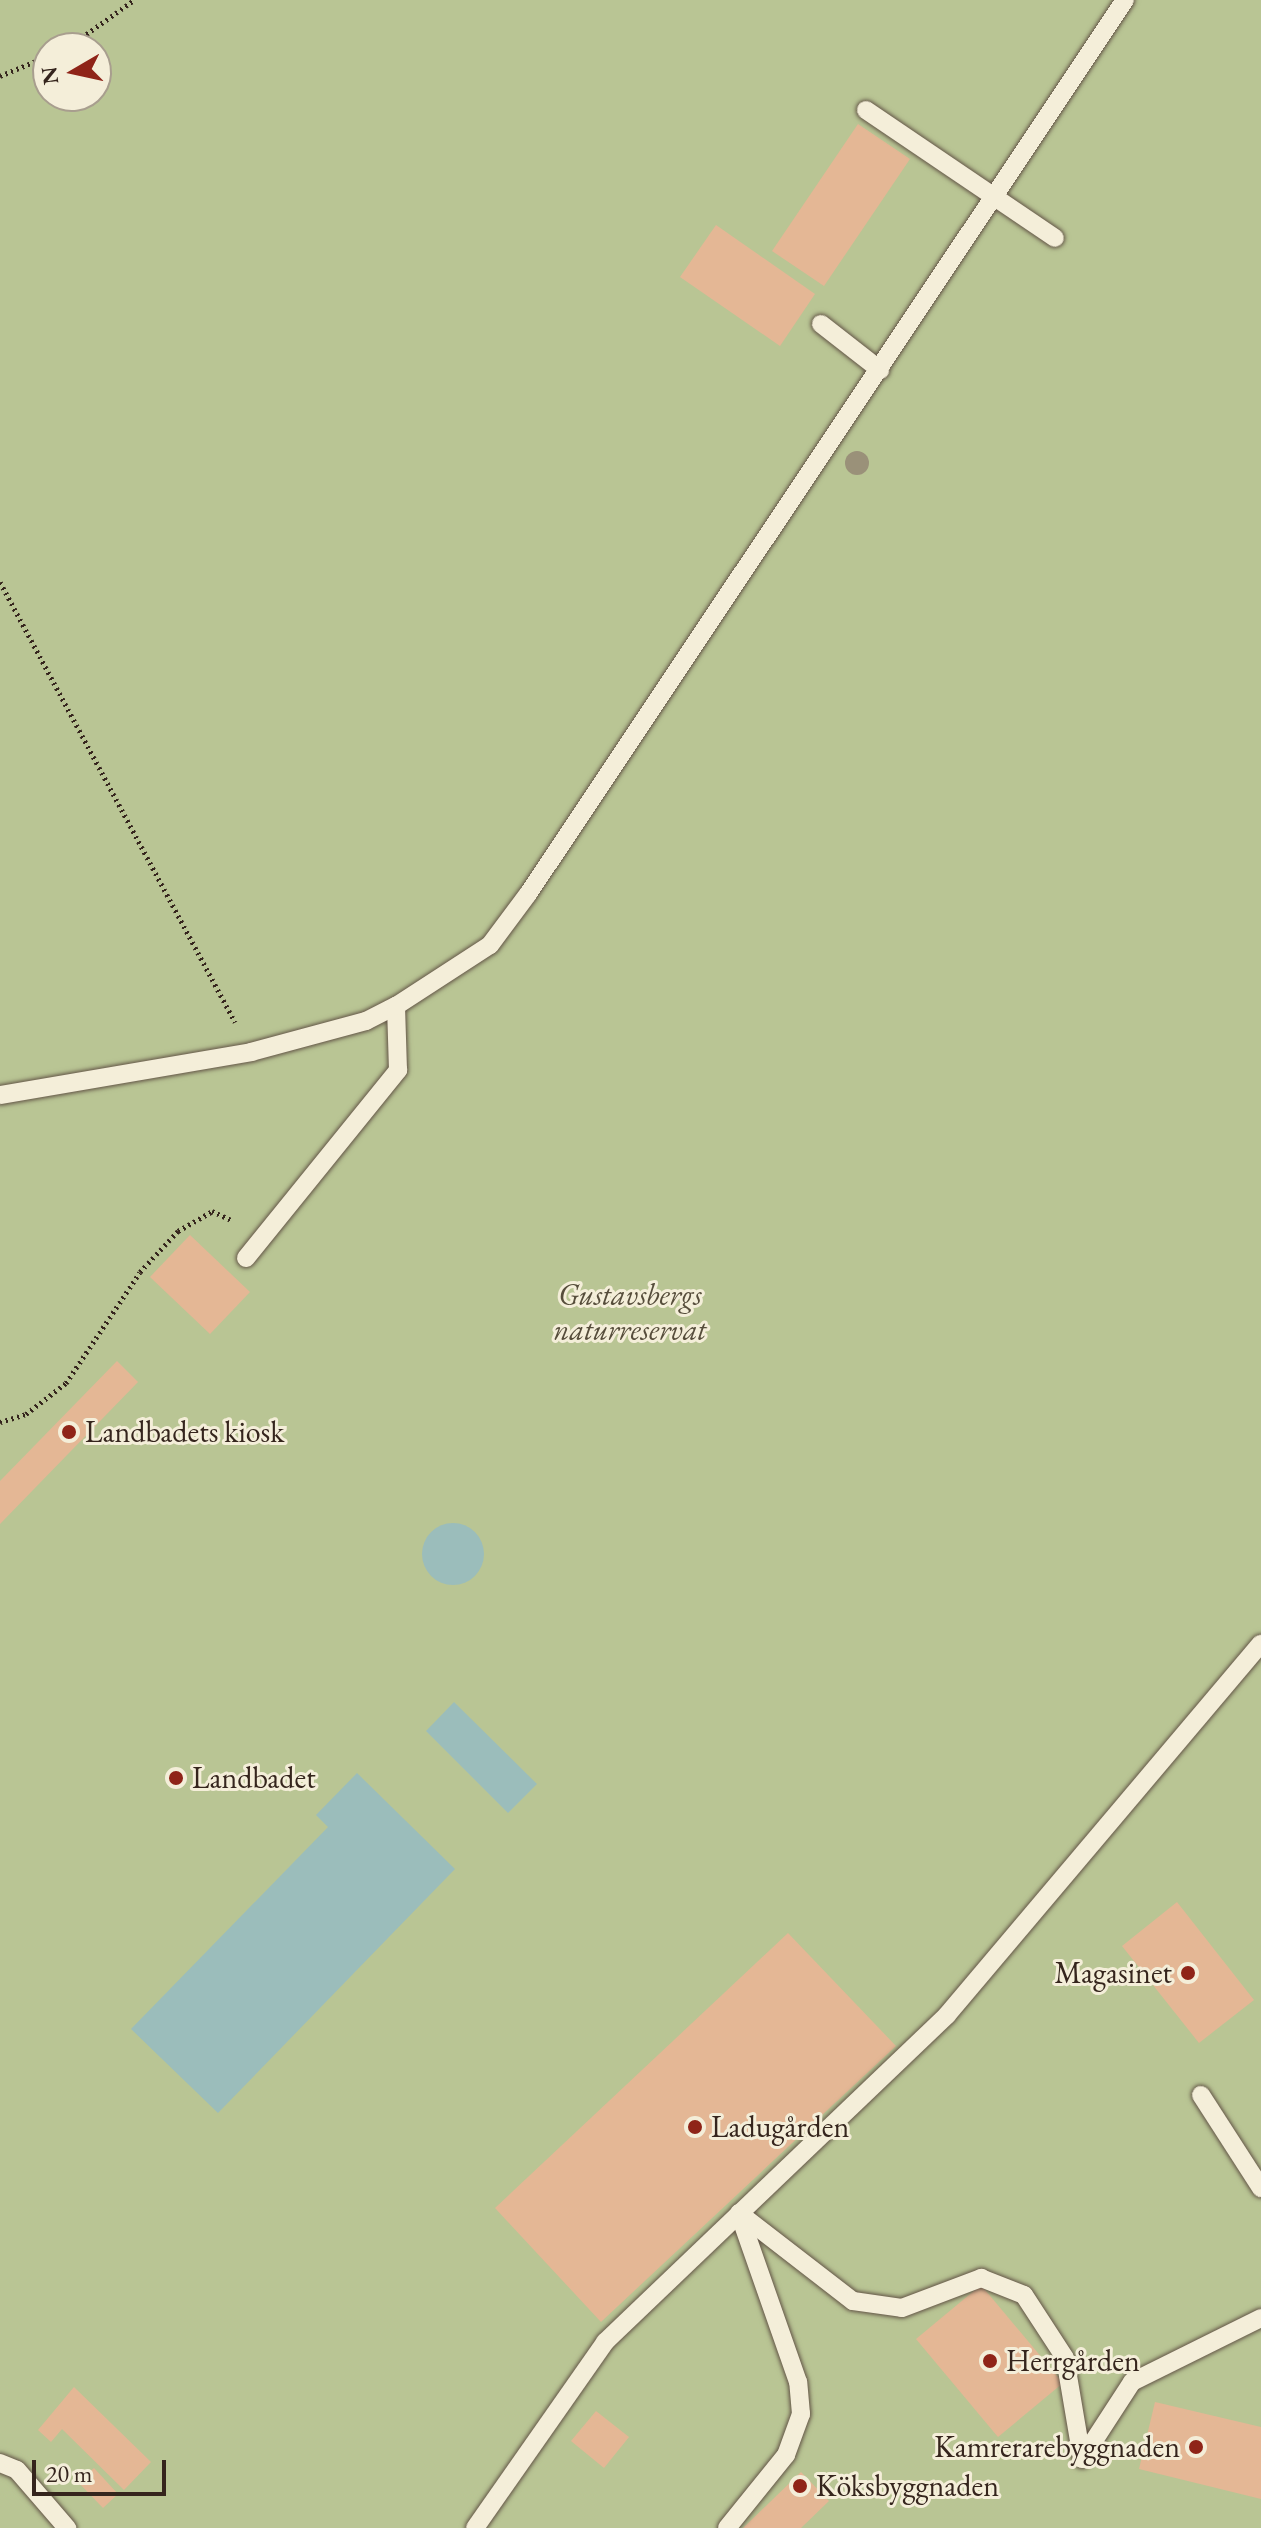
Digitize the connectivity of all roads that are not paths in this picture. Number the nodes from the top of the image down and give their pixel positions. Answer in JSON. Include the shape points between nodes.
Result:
{"nodes":[{"id":1,"x":1125,"y":0,"type":"edge"},
{"id":2,"x":866,"y":110,"type":"dead end"},
{"id":3,"x":997,"y":196,"type":"junction"},
{"id":4,"x":1055,"y":238,"type":"dead end"},
{"id":5,"x":821,"y":324,"type":"dead end"},
{"id":6,"x":880,"y":370,"type":"junction"},
{"id":7,"x":396,"y":1006,"type":"junction"},
{"id":8,"x":0,"y":1095,"type":"edge"},
{"id":9,"x":246,"y":1258,"type":"dead end"},
{"id":10,"x":1261,"y":1644,"type":"edge"},
{"id":11,"x":1201,"y":2095,"type":"dead end"},
{"id":12,"x":1261,"y":2188,"type":"edge"},
{"id":13,"x":739,"y":2213,"type":"junction"},
{"id":14,"x":1261,"y":2318,"type":"edge"},
{"id":15,"x":0,"y":2463,"type":"edge"},
{"id":16,"x":67,"y":2528,"type":"edge"},
{"id":17,"x":475,"y":2528,"type":"edge"},
{"id":18,"x":727,"y":2528,"type":"edge"}],
"edges":[{"from":1,"to":3,"type":"lane"},
{"from":2,"to":3,"type":"lane"},
{"from":3,"to":4,"type":"lane"},
{"from":3,"to":6,"type":"lane"},
{"from":5,"to":6,"type":"lane"},
{"from":6,"to":7,"type":"lane","via":[[490,945]]},
{"from":7,"to":8,"type":"lane","via":[[366,1021],[251,1052]]},
{"from":7,"to":9,"type":"lane","via":[[398,1070]]},
{"from":10,"to":13,"type":"lane","via":[[947,2015]]},
{"from":11,"to":12,"type":"lane"},
{"from":13,"to":14,"type":"lane","via":[[853,2301],[902,2308],[981,2278],[1024,2295],[1065,2358],[1082,2459],[1132,2382]]},
{"from":13,"to":17,"type":"lane","via":[[605,2342]]},
{"from":13,"to":18,"type":"lane","via":[[798,2382],[801,2414],[786,2455]]},
{"from":15,"to":16,"type":"lane","via":[[17,2470]]}]}
